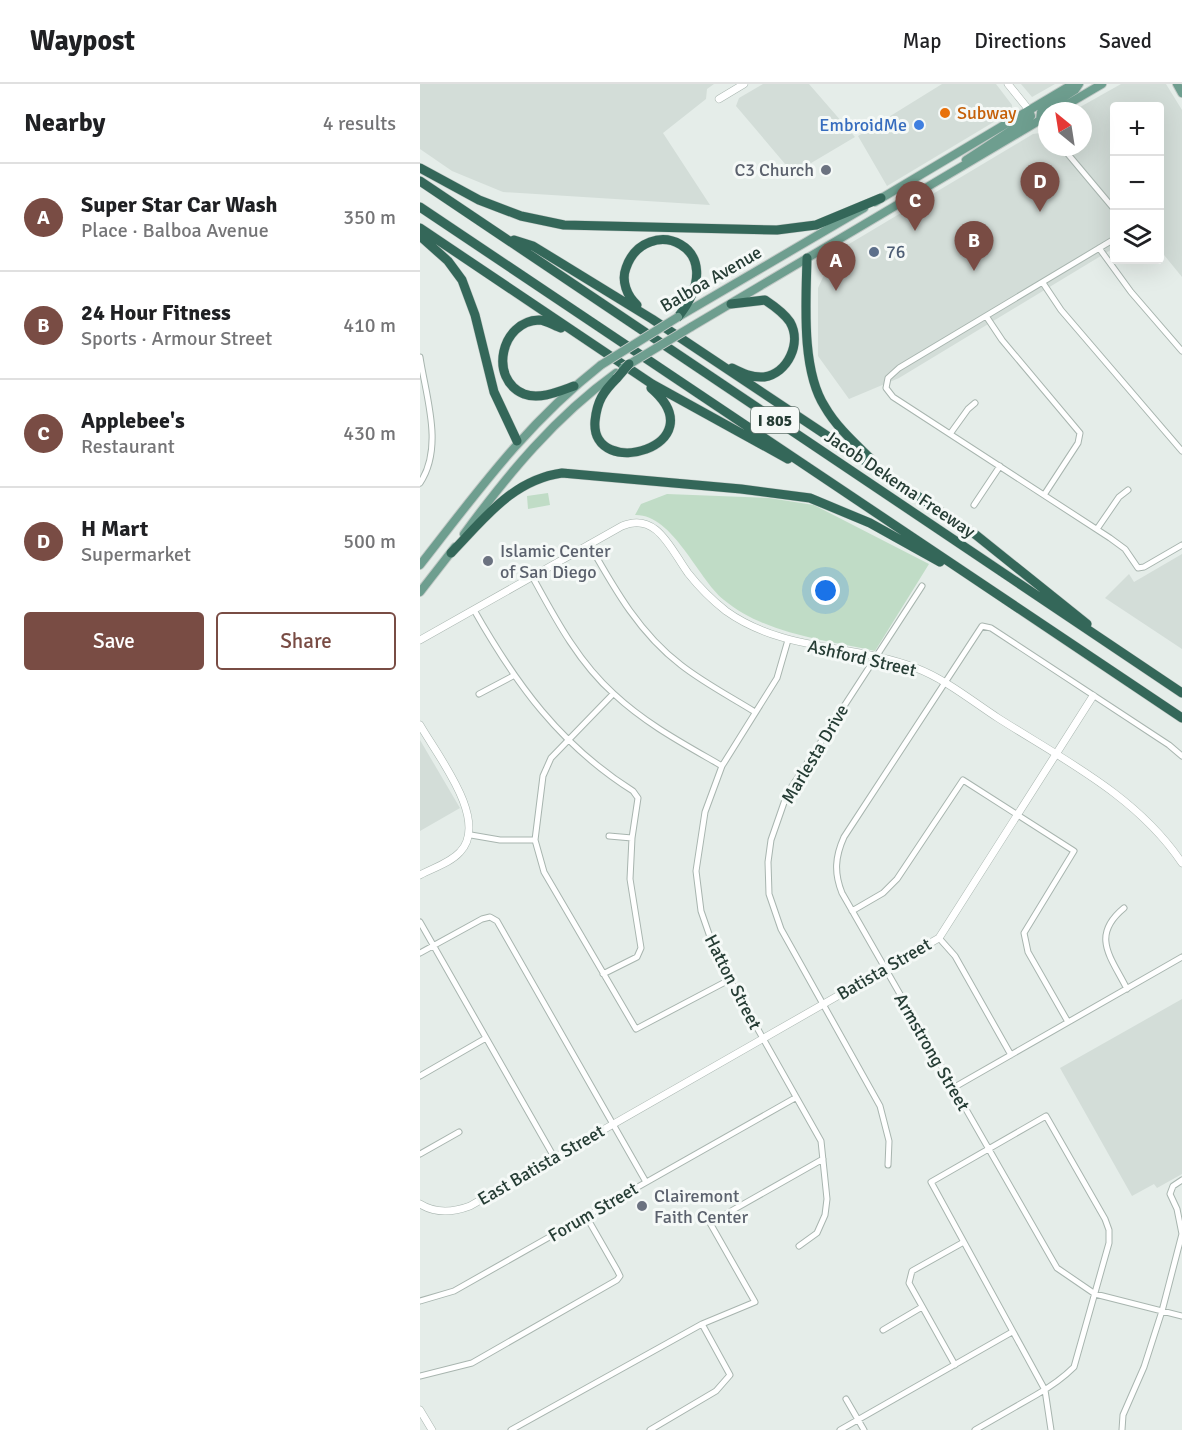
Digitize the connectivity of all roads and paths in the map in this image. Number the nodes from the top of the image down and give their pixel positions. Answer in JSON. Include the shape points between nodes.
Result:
{"nodes":[{"id":1,"x":744,"y":84,"type":"edge"},
{"id":2,"x":1008,"y":84,"type":"edge"},
{"id":3,"x":1073,"y":84,"type":"edge"},
{"id":4,"x":1079,"y":84,"type":"edge"},
{"id":5,"x":1102,"y":84,"type":"edge"},
{"id":6,"x":1177,"y":84,"type":"edge"},
{"id":7,"x":1182,"y":93,"type":"edge"},
{"id":8,"x":720,"y":99,"type":"dead end"},
{"id":9,"x":1056,"y":102,"type":"edge"},
{"id":10,"x":1071,"y":102,"type":"edge"},
{"id":11,"x":1029,"y":110,"type":"junction"},
{"id":12,"x":1038,"y":122,"type":"edge"},
{"id":13,"x":1070,"y":156,"type":"edge"},
{"id":14,"x":420,"y":168,"type":"edge"},
{"id":15,"x":957,"y":169,"type":"junction"},
{"id":16,"x":420,"y":181,"type":"edge"},
{"id":17,"x":881,"y":198,"type":"junction"},
{"id":18,"x":1110,"y":204,"type":"edge"},
{"id":19,"x":420,"y":207,"type":"edge"},
{"id":20,"x":420,"y":228,"type":"edge"},
{"id":21,"x":420,"y":236,"type":"edge"},
{"id":22,"x":505,"y":238,"type":"junction"},
{"id":23,"x":1110,"y":242,"type":"edge"},
{"id":24,"x":1099,"y":248,"type":"junction"},
{"id":25,"x":807,"y":258,"type":"junction"},
{"id":26,"x":1043,"y":283,"type":"junction"},
{"id":27,"x":731,"y":304,"type":"junction"},
{"id":28,"x":986,"y":316,"type":"junction"},
{"id":29,"x":678,"y":317,"type":"junction"},
{"id":30,"x":652,"y":319,"type":"junction"},
{"id":31,"x":573,"y":333,"type":"junction"},
{"id":32,"x":1182,"y":351,"type":"edge"},
{"id":33,"x":706,"y":355,"type":"junction"},
{"id":34,"x":420,"y":357,"type":"edge"},
{"id":35,"x":632,"y":368,"type":"junction"},
{"id":36,"x":616,"y":376,"type":"junction"},
{"id":37,"x":574,"y":386,"type":"junction"},
{"id":38,"x":423,"y":401,"type":"edge"},
{"id":39,"x":975,"y":404,"type":"dead end"},
{"id":40,"x":950,"y":434,"type":"junction"},
{"id":41,"x":518,"y":441,"type":"junction"},
{"id":42,"x":1182,"y":451,"type":"edge"},
{"id":43,"x":1000,"y":466,"type":"junction"},
{"id":44,"x":886,"y":474,"type":"junction"},
{"id":45,"x":420,"y":483,"type":"edge"},
{"id":46,"x":842,"y":490,"type":"junction"},
{"id":47,"x":1128,"y":490,"type":"dead end"},
{"id":48,"x":1044,"y":495,"type":"junction"},
{"id":49,"x":974,"y":505,"type":"dead end"},
{"id":50,"x":1097,"y":529,"type":"junction"},
{"id":51,"x":589,"y":544,"type":"junction"},
{"id":52,"x":1182,"y":545,"type":"edge"},
{"id":53,"x":451,"y":553,"type":"junction"},
{"id":54,"x":420,"y":565,"type":"edge"},
{"id":55,"x":532,"y":576,"type":"junction"},
{"id":56,"x":982,"y":584,"type":"junction"},
{"id":57,"x":922,"y":586,"type":"dead end"},
{"id":58,"x":420,"y":592,"type":"edge"},
{"id":59,"x":474,"y":609,"type":"junction"},
{"id":60,"x":420,"y":640,"type":"edge"},
{"id":61,"x":788,"y":640,"type":"junction"},
{"id":62,"x":875,"y":658,"type":"junction"},
{"id":63,"x":1130,"y":660,"type":"junction"},
{"id":64,"x":513,"y":676,"type":"junction"},
{"id":65,"x":943,"y":683,"type":"junction"},
{"id":66,"x":1182,"y":693,"type":"edge"},
{"id":67,"x":479,"y":694,"type":"dead end"},
{"id":68,"x":613,"y":694,"type":"junction"},
{"id":69,"x":1093,"y":696,"type":"junction"},
{"id":70,"x":755,"y":712,"type":"junction"},
{"id":71,"x":1182,"y":718,"type":"edge"},
{"id":72,"x":420,"y":725,"type":"edge"},
{"id":73,"x":568,"y":741,"type":"junction"},
{"id":74,"x":1056,"y":755,"type":"junction"},
{"id":75,"x":1182,"y":756,"type":"edge"},
{"id":76,"x":722,"y":766,"type":"junction"},
{"id":77,"x":1018,"y":814,"type":"junction"},
{"id":78,"x":471,"y":835,"type":"junction"},
{"id":79,"x":609,"y":836,"type":"dead end"},
{"id":80,"x":632,"y":838,"type":"junction"},
{"id":81,"x":535,"y":840,"type":"junction"},
{"id":82,"x":1182,"y":862,"type":"edge"},
{"id":83,"x":420,"y":875,"type":"edge"},
{"id":84,"x":1124,"y":908,"type":"dead end"},
{"id":85,"x":852,"y":911,"type":"junction"},
{"id":86,"x":420,"y":922,"type":"edge"},
{"id":87,"x":939,"y":938,"type":"junction"},
{"id":88,"x":434,"y":945,"type":"junction"},
{"id":89,"x":420,"y":953,"type":"edge"},
{"id":90,"x":1182,"y":957,"type":"edge"},
{"id":91,"x":885,"y":969,"type":"junction"},
{"id":92,"x":603,"y":974,"type":"junction"},
{"id":93,"x":729,"y":980,"type":"junction"},
{"id":94,"x":1127,"y":989,"type":"junction"},
{"id":95,"x":823,"y":1004,"type":"junction"},
{"id":96,"x":1068,"y":1022,"type":"junction"},
{"id":97,"x":486,"y":1038,"type":"junction"},
{"id":98,"x":762,"y":1039,"type":"junction"},
{"id":99,"x":1011,"y":1055,"type":"junction"},
{"id":100,"x":420,"y":1076,"type":"edge"},
{"id":101,"x":953,"y":1088,"type":"junction"},
{"id":102,"x":795,"y":1098,"type":"junction"},
{"id":103,"x":612,"y":1124,"type":"junction"},
{"id":104,"x":459,"y":1132,"type":"dead end"},
{"id":105,"x":987,"y":1149,"type":"junction"},
{"id":106,"x":420,"y":1154,"type":"edge"},
{"id":107,"x":554,"y":1157,"type":"junction"},
{"id":108,"x":823,"y":1159,"type":"junction"},
{"id":109,"x":888,"y":1165,"type":"dead end"},
{"id":110,"x":1182,"y":1180,"type":"edge"},
{"id":111,"x":645,"y":1182,"type":"junction"},
{"id":112,"x":420,"y":1204,"type":"edge"},
{"id":113,"x":586,"y":1216,"type":"junction"},
{"id":114,"x":962,"y":1243,"type":"junction"},
{"id":115,"x":799,"y":1246,"type":"dead end"},
{"id":116,"x":1095,"y":1294,"type":"junction"},
{"id":117,"x":420,"y":1301,"type":"edge"},
{"id":118,"x":922,"y":1307,"type":"junction"},
{"id":119,"x":1162,"y":1311,"type":"junction"},
{"id":120,"x":1182,"y":1316,"type":"edge"},
{"id":121,"x":702,"y":1324,"type":"junction"},
{"id":122,"x":883,"y":1330,"type":"dead end"},
{"id":123,"x":1012,"y":1332,"type":"junction"},
{"id":124,"x":955,"y":1365,"type":"junction"},
{"id":125,"x":420,"y":1376,"type":"edge"},
{"id":126,"x":1045,"y":1390,"type":"junction"},
{"id":127,"x":846,"y":1400,"type":"dead end"},
{"id":128,"x":420,"y":1410,"type":"edge"},
{"id":129,"x":858,"y":1420,"type":"junction"},
{"id":130,"x":432,"y":1430,"type":"edge"},
{"id":131,"x":511,"y":1430,"type":"edge"},
{"id":132,"x":650,"y":1430,"type":"edge"},
{"id":133,"x":840,"y":1430,"type":"edge"},
{"id":134,"x":864,"y":1430,"type":"edge"},
{"id":135,"x":975,"y":1430,"type":"edge"},
{"id":136,"x":1051,"y":1430,"type":"edge"},
{"id":137,"x":1122,"y":1430,"type":"edge"}],
"edges":[{"from":1,"to":8,"type":"street"},
{"from":2,"to":11,"type":"street"},
{"from":3,"to":11,"type":"main road","name":"Balboa Avenue"},
{"from":4,"to":9,"type":"main road","name":"Balboa Avenue"},
{"from":5,"to":10,"type":"main road"},
{"from":6,"to":7,"type":"main road"},
{"from":11,"to":15,"type":"main road","via":[[1031,116],[1027,120],[973,153]]},
{"from":11,"to":17,"type":"main road","name":"Balboa Avenue"},
{"from":12,"to":15,"type":"main road","name":"Balboa Avenue"},
{"from":13,"to":18,"type":"street"},
{"from":14,"to":17,"type":"highway","via":[[479,200],[520,216],[564,225],[777,230],[816,225]]},
{"from":15,"to":25,"type":"main road","name":"Balboa Avenue"},
{"from":16,"to":22,"type":"highway","name":"Jacob Dekema Freeway","number":"I 805"},
{"from":17,"to":29,"type":"main road","name":"Balboa Avenue"},
{"from":19,"to":46,"type":"highway","name":"Jacob Dekema Freeway","number":"I 805"},
{"from":20,"to":31,"type":"highway"},
{"from":21,"to":41,"type":"highway","via":[[462,280],[494,392]]},
{"from":22,"to":30,"type":"highway","via":[[533,246]]},
{"from":22,"to":63,"type":"highway","name":"Jacob Dekema Freeway","number":"I 805"},
{"from":23,"to":24,"type":"street"},
{"from":24,"to":26,"type":"street"},
{"from":24,"to":32,"type":"street"},
{"from":25,"to":27,"type":"main road","name":"Balboa Avenue"},
{"from":25,"to":44,"type":"highway","via":[[808,360],[813,380],[824,407]]},
{"from":26,"to":28,"type":"street"},
{"from":26,"to":42,"type":"street","via":[[1061,310]]},
{"from":27,"to":33,"type":"highway","via":[[765,300],[777,308],[790,322],[795,340],[791,356],[782,369],[764,376],[748,376]]},
{"from":27,"to":35,"type":"main road","name":"Balboa Avenue","bridge":true},
{"from":28,"to":40,"type":"street","via":[[899,368],[886,382],[893,397]]},
{"from":28,"to":48,"type":"street","via":[[1080,434]]},
{"from":29,"to":30,"type":"highway","via":[[694,294],[698,269],[682,245],[668,239],[648,241],[630,255],[623,276],[631,299]]},
{"from":29,"to":37,"type":"main road","name":"Balboa Avenue","bridge":true},
{"from":30,"to":33,"type":"highway"},
{"from":31,"to":35,"type":"highway"},
{"from":31,"to":37,"type":"highway","via":[[540,320],[520,326],[504,344],[502,365],[510,383],[525,394],[546,395]]},
{"from":33,"to":44,"type":"highway"},
{"from":34,"to":38,"type":"street"},
{"from":35,"to":36,"type":"highway","bridge":true},
{"from":35,"to":36,"type":"highway","via":[[663,400],[670,416],[669,431],[659,443],[643,452],[622,454],[604,445],[595,429],[600,396]]},
{"from":35,"to":46,"type":"highway","via":[[652,384]]},
{"from":36,"to":53,"type":"main road","via":[[579,401],[526,454]]},
{"from":37,"to":41,"type":"main road","name":"Balboa Avenue"},
{"from":38,"to":45,"type":"street","via":[[433,444],[430,464]]},
{"from":39,"to":40,"type":"street"},
{"from":40,"to":43,"type":"street"},
{"from":41,"to":54,"type":"main road","name":"Balboa Avenue"},
{"from":43,"to":48,"type":"street"},
{"from":43,"to":49,"type":"street"},
{"from":44,"to":63,"type":"highway","via":[[991,545]]},
{"from":46,"to":56,"type":"highway","name":"Jacob Dekema Freeway","number":"I 805"},
{"from":47,"to":50,"type":"street"},
{"from":48,"to":50,"type":"street"},
{"from":50,"to":52,"type":"street","via":[[1125,549],[1135,565],[1144,567]]},
{"from":51,"to":55,"type":"street"},
{"from":51,"to":61,"type":"street","name":"Ashford Street","via":[[633,522],[648,524],[662,534],[696,583],[726,611]]},
{"from":51,"to":70,"type":"street","via":[[621,600],[648,634],[680,664]]},
{"from":53,"to":56,"type":"highway","via":[[515,490],[546,476],[575,474],[810,498],[870,524]]},
{"from":53,"to":58,"type":"main road"},
{"from":55,"to":59,"type":"street"},
{"from":55,"to":68,"type":"street","via":[[565,634]]},
{"from":56,"to":71,"type":"highway","name":"Jacob Dekema Freeway","number":"I 805"},
{"from":57,"to":62,"type":"street","name":"Marlesta Drive"},
{"from":59,"to":60,"type":"street"},
{"from":59,"to":64,"type":"street"},
{"from":61,"to":62,"type":"street","name":"Ashford Street"},
{"from":61,"to":70,"type":"street","name":"Hatton Street","via":[[777,678]]},
{"from":62,"to":65,"type":"street","name":"Ashford Street","via":[[917,669]]},
{"from":62,"to":95,"type":"street","name":"Marlesta Drive","via":[[787,794],[771,840],[769,894],[781,929]]},
{"from":63,"to":66,"type":"highway","name":"Jacob Dekema Freeway","number":"I 805"},
{"from":64,"to":67,"type":"street"},
{"from":64,"to":73,"type":"street"},
{"from":65,"to":69,"type":"street","name":"Armstrong Street","via":[[982,626],[991,628]]},
{"from":65,"to":74,"type":"street","name":"Ashford Street"},
{"from":65,"to":85,"type":"street","name":"Armstrong Street","via":[[839,847],[837,881]]},
{"from":68,"to":73,"type":"street"},
{"from":68,"to":76,"type":"street","via":[[657,729]]},
{"from":69,"to":74,"type":"street","name":"Batista Street"},
{"from":69,"to":75,"type":"street"},
{"from":70,"to":76,"type":"street","name":"Hatton Street"},
{"from":72,"to":78,"type":"street","via":[[465,804]]},
{"from":73,"to":80,"type":"street","via":[[638,798]]},
{"from":73,"to":81,"type":"street","via":[[551,758],[543,776]]},
{"from":74,"to":77,"type":"street","name":"Batista Street"},
{"from":74,"to":82,"type":"street","name":"Ashford Street","via":[[1131,804]]},
{"from":76,"to":93,"type":"street","name":"Hatton Street","via":[[705,812],[696,871],[707,930]]},
{"from":77,"to":85,"type":"street","via":[[963,780],[897,879],[883,893]]},
{"from":77,"to":87,"type":"street","name":"Batista Street"},
{"from":77,"to":96,"type":"street","via":[[1074,851],[1024,933],[1028,952]]},
{"from":78,"to":81,"type":"street"},
{"from":78,"to":83,"type":"street","via":[[457,855]]},
{"from":79,"to":80,"type":"street"},
{"from":80,"to":92,"type":"street","via":[[630,879],[641,948],[637,957]]},
{"from":81,"to":92,"type":"street","via":[[544,872]]},
{"from":84,"to":94,"type":"street","via":[[1106,930],[1104,944]]},
{"from":85,"to":91,"type":"street","name":"Armstrong Street"},
{"from":86,"to":88,"type":"street"},
{"from":87,"to":91,"type":"street","name":"Batista Street"},
{"from":87,"to":99,"type":"street","via":[[955,956]]},
{"from":88,"to":89,"type":"street"},
{"from":88,"to":97,"type":"street"},
{"from":88,"to":103,"type":"street","via":[[482,919],[490,917],[497,921]]},
{"from":90,"to":94,"type":"street"},
{"from":91,"to":95,"type":"street","name":"Batista Street"},
{"from":91,"to":101,"type":"street","name":"Armstrong Street"},
{"from":92,"to":93,"type":"street","via":[[636,1029]]},
{"from":93,"to":98,"type":"street","name":"Hatton Street"},
{"from":94,"to":96,"type":"street"},
{"from":95,"to":98,"type":"street","name":"Batista Street"},
{"from":95,"to":109,"type":"street","name":"Marlesta Drive","via":[[880,1106],[889,1141]]},
{"from":96,"to":99,"type":"street"},
{"from":97,"to":100,"type":"street"},
{"from":97,"to":107,"type":"street"},
{"from":98,"to":102,"type":"street","name":"Hatton Street"},
{"from":98,"to":103,"type":"street","name":"Batista Street"},
{"from":99,"to":101,"type":"street"},
{"from":101,"to":105,"type":"street","name":"Armstrong Street"},
{"from":102,"to":108,"type":"street","name":"Hatton Street","via":[[817,1132]]},
{"from":102,"to":111,"type":"street","name":"Forum Street"},
{"from":103,"to":107,"type":"street","name":"East Batista Street"},
{"from":103,"to":111,"type":"street"},
{"from":104,"to":106,"type":"street"},
{"from":105,"to":114,"type":"street","via":[[931,1182]]},
{"from":105,"to":116,"type":"street","name":"Armstrong Street","via":[[1057,1268]]},
{"from":105,"to":116,"type":"street","via":[[1046,1116],[1109,1230]]},
{"from":107,"to":112,"type":"street","name":"East Batista Street","via":[[470,1206],[441,1211]]},
{"from":108,"to":115,"type":"street","name":"Hatton Street","via":[[825,1215],[817,1233]]},
{"from":108,"to":121,"type":"street","via":[[710,1223],[755,1302]]},
{"from":110,"to":119,"type":"street","via":[[1171,1190],[1182,1234]]},
{"from":111,"to":113,"type":"street","name":"Forum Street"},
{"from":113,"to":117,"type":"street","name":"Forum Street","via":[[454,1292]]},
{"from":113,"to":125,"type":"street","via":[[620,1276],[617,1280],[472,1364]]},
{"from":114,"to":118,"type":"street","via":[[912,1271],[909,1283]]},
{"from":114,"to":123,"type":"street"},
{"from":116,"to":119,"type":"street","name":"Armstrong Street"},
{"from":116,"to":126,"type":"street","via":[[1074,1367]]},
{"from":118,"to":122,"type":"street"},
{"from":118,"to":124,"type":"street"},
{"from":119,"to":120,"type":"street","name":"Armstrong Street"},
{"from":119,"to":137,"type":"street","via":[[1123,1415]]},
{"from":121,"to":131,"type":"street"},
{"from":121,"to":132,"type":"street","via":[[730,1375],[716,1391]]},
{"from":123,"to":124,"type":"street"},
{"from":123,"to":126,"type":"street"},
{"from":124,"to":129,"type":"street"},
{"from":126,"to":135,"type":"street"},
{"from":126,"to":136,"type":"street"},
{"from":127,"to":129,"type":"street"},
{"from":128,"to":130,"type":"street"},
{"from":129,"to":133,"type":"street"},
{"from":129,"to":134,"type":"street"}]}
